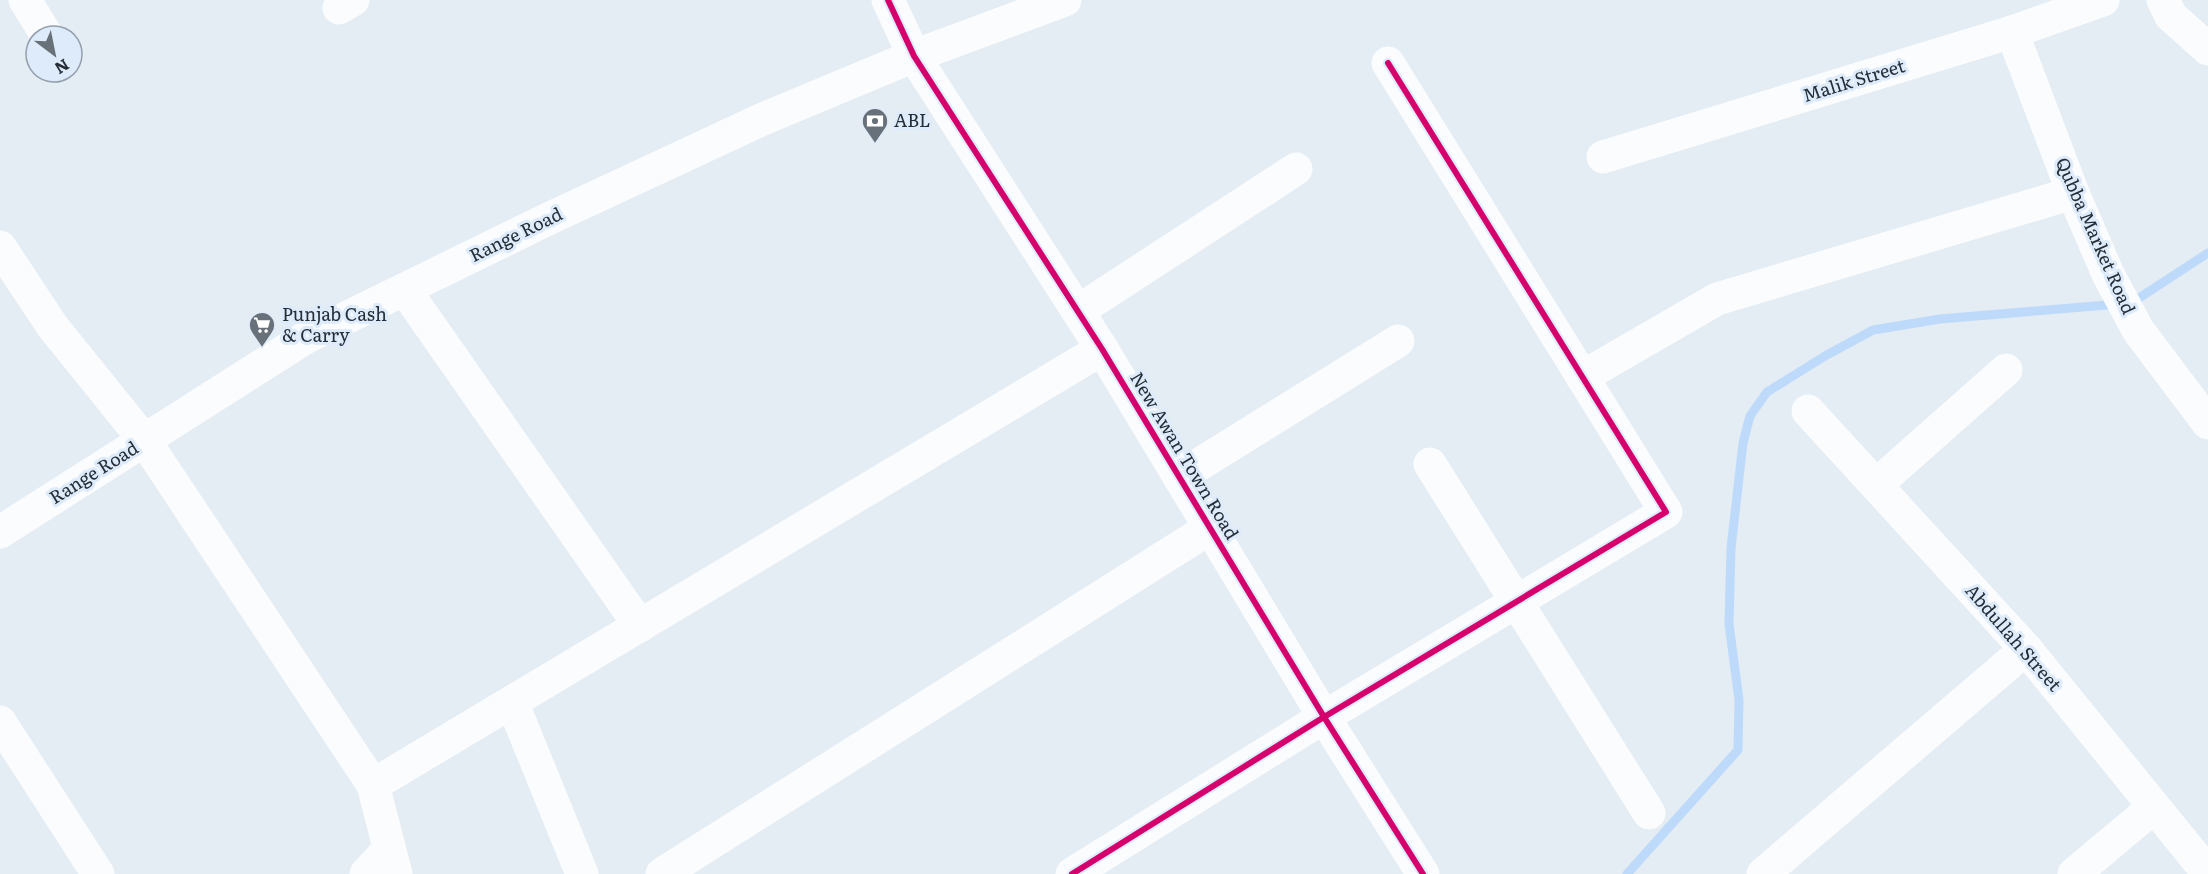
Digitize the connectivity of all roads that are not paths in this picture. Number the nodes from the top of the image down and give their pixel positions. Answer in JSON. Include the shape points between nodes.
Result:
{"nodes":[{"id":1,"x":26,"y":0,"type":"edge"},
{"id":2,"x":888,"y":0,"type":"edge"},
{"id":3,"x":1065,"y":0,"type":"edge"},
{"id":4,"x":2103,"y":0,"type":"edge"},
{"id":5,"x":2163,"y":0,"type":"edge"},
{"id":6,"x":40,"y":24,"type":"edge"},
{"id":7,"x":2012,"y":33,"type":"junction"},
{"id":8,"x":2208,"y":50,"type":"edge"},
{"id":9,"x":914,"y":56,"type":"junction"},
{"id":10,"x":1388,"y":63,"type":"dead end"},
{"id":11,"x":1603,"y":157,"type":"dead end"},
{"id":12,"x":1296,"y":169,"type":"dead end"},
{"id":13,"x":2073,"y":193,"type":"junction"},
{"id":14,"x":0,"y":247,"type":"edge"},
{"id":15,"x":405,"y":290,"type":"junction"},
{"id":16,"x":1078,"y":311,"type":"junction"},
{"id":17,"x":1398,"y":342,"type":"dead end"},
{"id":18,"x":1102,"y":349,"type":"junction"},
{"id":19,"x":2006,"y":370,"type":"dead end"},
{"id":20,"x":1582,"y":377,"type":"junction"},
{"id":21,"x":1808,"y":411,"type":"dead end"},
{"id":22,"x":2208,"y":423,"type":"edge"},
{"id":23,"x":145,"y":441,"type":"junction"},
{"id":24,"x":1430,"y":464,"type":"dead end"},
{"id":25,"x":1179,"y":477,"type":"junction"},
{"id":26,"x":1876,"y":485,"type":"junction"},
{"id":27,"x":1210,"y":528,"type":"junction"},
{"id":28,"x":0,"y":532,"type":"edge"},
{"id":29,"x":1516,"y":602,"type":"junction"},
{"id":30,"x":640,"y":626,"type":"junction"},
{"id":31,"x":2026,"y":649,"type":"junction"},
{"id":32,"x":512,"y":702,"type":"junction"},
{"id":33,"x":1324,"y":717,"type":"junction"},
{"id":34,"x":0,"y":722,"type":"edge"},
{"id":35,"x":373,"y":785,"type":"junction"},
{"id":36,"x":2154,"y":807,"type":"junction"},
{"id":37,"x":1649,"y":813,"type":"dead end"},
{"id":38,"x":393,"y":862,"type":"edge"},
{"id":39,"x":2208,"y":873,"type":"edge"},
{"id":40,"x":98,"y":874,"type":"edge"},
{"id":41,"x":366,"y":874,"type":"edge"},
{"id":42,"x":582,"y":874,"type":"edge"},
{"id":43,"x":662,"y":874,"type":"edge"},
{"id":44,"x":1072,"y":874,"type":"edge"},
{"id":45,"x":1423,"y":874,"type":"edge"},
{"id":46,"x":1763,"y":874,"type":"edge"},
{"id":47,"x":2074,"y":874,"type":"edge"}],
"edges":[{"from":1,"to":6,"type":"street"},
{"from":2,"to":9,"type":"street","name":"New Awan Town Road"},
{"from":3,"to":9,"type":"street","name":"Range Road"},
{"from":4,"to":7,"type":"street","name":"Malik Street"},
{"from":5,"to":8,"type":"street","via":[[2171,16]]},
{"from":7,"to":11,"type":"street","name":"Malik Street"},
{"from":7,"to":13,"type":"street","name":"Qubba Market Road"},
{"from":9,"to":15,"type":"street","name":"Range Road","via":[[763,118]]},
{"from":9,"to":16,"type":"street","name":"New Awan Town Road"},
{"from":10,"to":20,"type":"street"},
{"from":12,"to":16,"type":"street"},
{"from":13,"to":20,"type":"street","via":[[1717,299]]},
{"from":13,"to":22,"type":"street","name":"Qubba Market Road","via":[[2108,274],[2138,330]]},
{"from":14,"to":23,"type":"street","via":[[53,327]]},
{"from":15,"to":23,"type":"street","name":"Range Road","via":[[305,338]]},
{"from":15,"to":30,"type":"street"},
{"from":16,"to":18,"type":"street","name":"New Awan Town Road"},
{"from":17,"to":25,"type":"street"},
{"from":18,"to":25,"type":"street","name":"New Awan Town Road"},
{"from":18,"to":30,"type":"street"},
{"from":19,"to":26,"type":"street"},
{"from":20,"to":29,"type":"street","via":[[1665,512]]},
{"from":21,"to":26,"type":"street","name":"Abdullah Street"},
{"from":23,"to":28,"type":"street","name":"Range Road"},
{"from":23,"to":35,"type":"street"},
{"from":24,"to":29,"type":"street"},
{"from":25,"to":27,"type":"street","name":"New Awan Town Road"},
{"from":26,"to":31,"type":"street","name":"Abdullah Street"},
{"from":27,"to":33,"type":"street","name":"New Awan Town Road"},
{"from":27,"to":43,"type":"street"},
{"from":29,"to":33,"type":"street"},
{"from":29,"to":37,"type":"street"},
{"from":30,"to":32,"type":"street"},
{"from":31,"to":36,"type":"street","name":"Abdullah Street"},
{"from":31,"to":46,"type":"street"},
{"from":32,"to":35,"type":"street"},
{"from":32,"to":42,"type":"street"},
{"from":33,"to":44,"type":"street"},
{"from":33,"to":45,"type":"street","name":"New Awan Town Road"},
{"from":34,"to":40,"type":"street"},
{"from":35,"to":38,"type":"street"},
{"from":36,"to":39,"type":"street","name":"Abdullah Street"},
{"from":36,"to":47,"type":"street"},
{"from":38,"to":41,"type":"street"}]}
